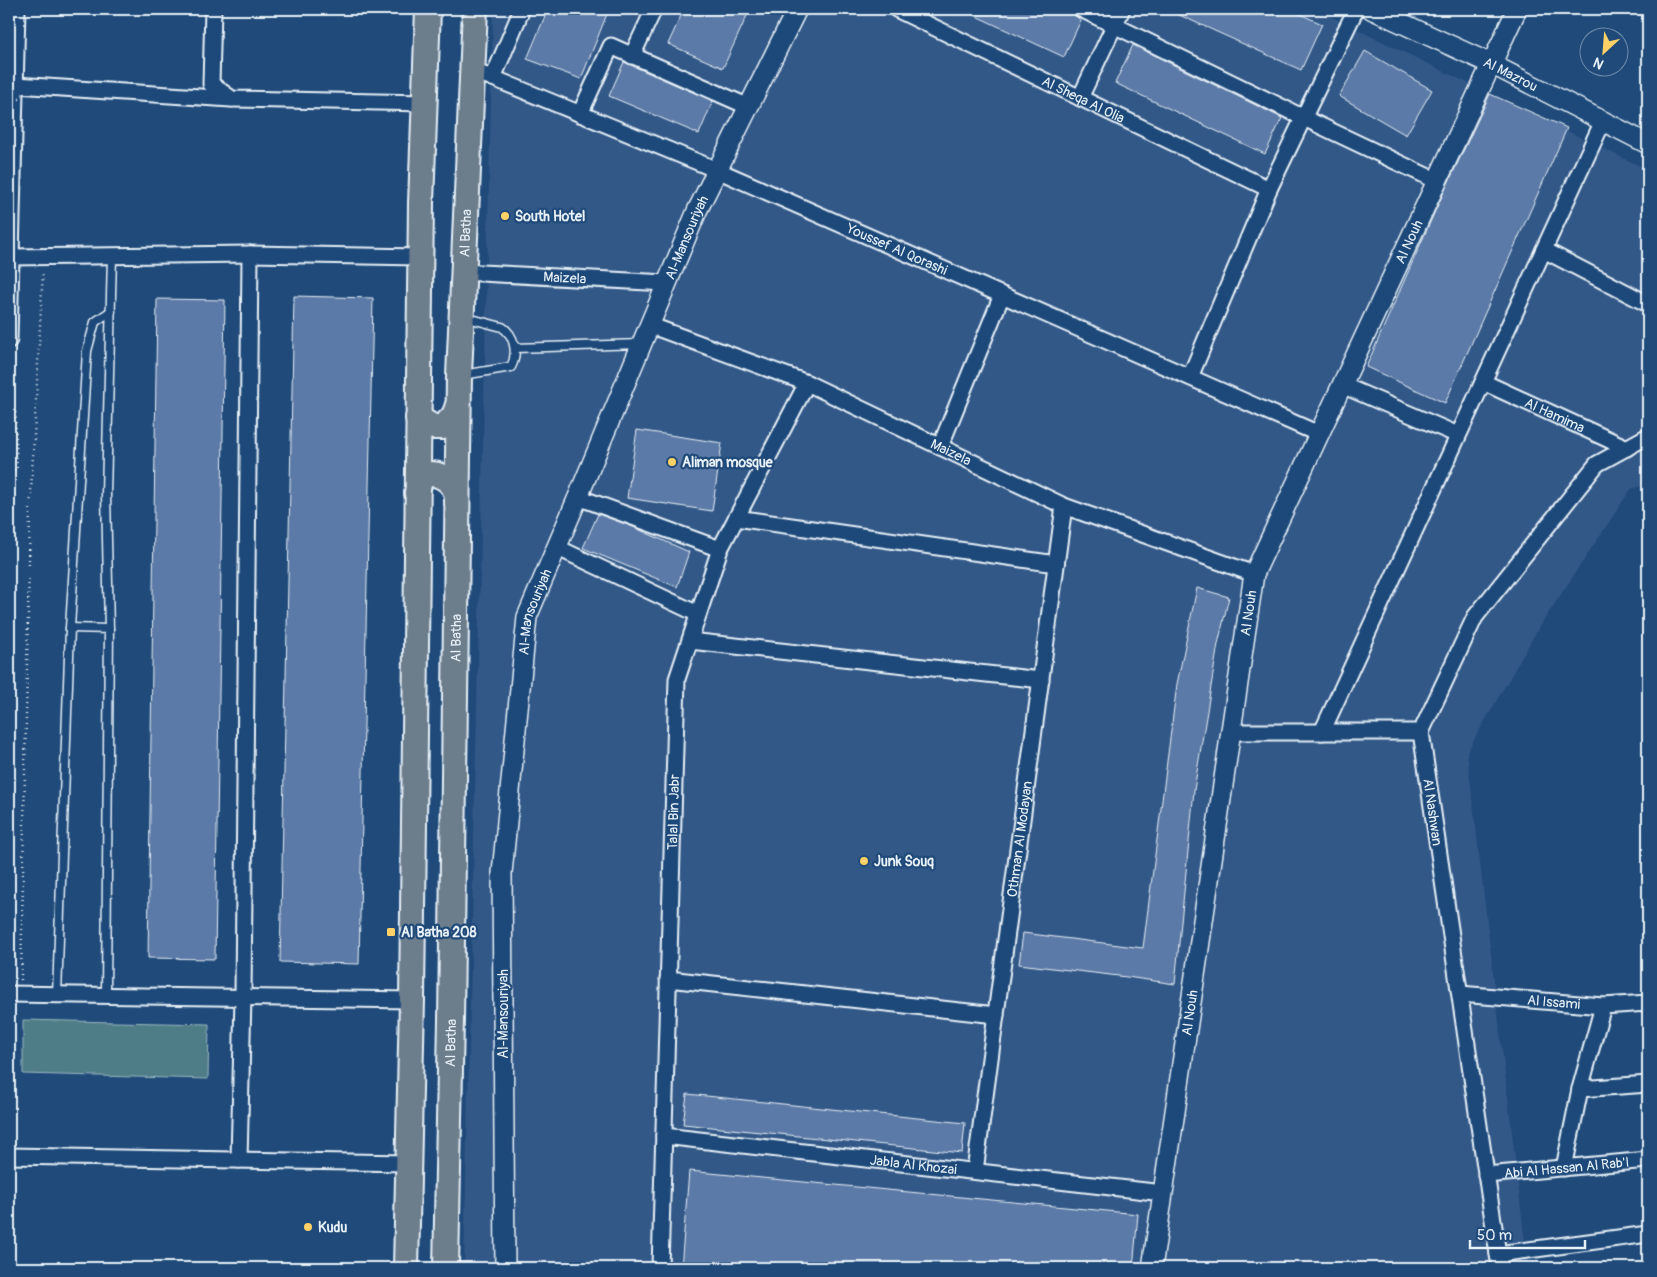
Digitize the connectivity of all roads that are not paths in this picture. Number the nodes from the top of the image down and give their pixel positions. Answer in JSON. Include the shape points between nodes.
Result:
{"nodes":[{"id":1,"x":17,"y":9,"type":"edge"},
{"id":2,"x":213,"y":9,"type":"edge"},
{"id":3,"x":428,"y":9,"type":"edge"},
{"id":4,"x":475,"y":9,"type":"edge"},
{"id":5,"x":522,"y":9,"type":"edge"},
{"id":6,"x":654,"y":9,"type":"edge"},
{"id":7,"x":797,"y":9,"type":"edge"},
{"id":8,"x":896,"y":9,"type":"edge"},
{"id":9,"x":1081,"y":9,"type":"edge"},
{"id":10,"x":1122,"y":9,"type":"edge"},
{"id":11,"x":1356,"y":9,"type":"edge"},
{"id":12,"x":1371,"y":9,"type":"edge"},
{"id":13,"x":1517,"y":9,"type":"edge"},
{"id":14,"x":1114,"y":25,"type":"junction"},
{"id":15,"x":632,"y":56,"type":"junction"},
{"id":16,"x":1491,"y":64,"type":"junction"},
{"id":17,"x":482,"y":74,"type":"junction"},
{"id":18,"x":16,"y":85,"type":"junction"},
{"id":19,"x":1080,"y":98,"type":"junction"},
{"id":20,"x":232,"y":99,"type":"junction"},
{"id":21,"x":425,"y":103,"type":"junction"},
{"id":22,"x":749,"y":107,"type":"junction"},
{"id":23,"x":580,"y":114,"type":"junction"},
{"id":24,"x":1304,"y":118,"type":"junction"},
{"id":25,"x":1603,"y":121,"type":"junction"},
{"id":26,"x":1648,"y":144,"type":"edge"},
{"id":27,"x":717,"y":170,"type":"junction"},
{"id":28,"x":1437,"y":181,"type":"junction"},
{"id":29,"x":1269,"y":189,"type":"junction"},
{"id":30,"x":1544,"y":250,"type":"junction"},
{"id":31,"x":250,"y":254,"type":"junction"},
{"id":32,"x":112,"y":256,"type":"junction"},
{"id":33,"x":10,"y":257,"type":"junction"},
{"id":34,"x":420,"y":257,"type":"junction"},
{"id":35,"x":463,"y":272,"type":"junction"},
{"id":36,"x":666,"y":283,"type":"junction"},
{"id":37,"x":1002,"y":295,"type":"junction"},
{"id":38,"x":1648,"y":304,"type":"edge"},
{"id":39,"x":111,"y":311,"type":"junction"},
{"id":40,"x":461,"y":317,"type":"junction"},
{"id":41,"x":649,"y":325,"type":"junction"},
{"id":42,"x":9,"y":340,"type":"edge"},
{"id":43,"x":641,"y":344,"type":"junction"},
{"id":44,"x":515,"y":348,"type":"junction"},
{"id":45,"x":459,"y":376,"type":"junction"},
{"id":46,"x":1190,"y":378,"type":"junction"},
{"id":47,"x":1483,"y":382,"type":"junction"},
{"id":48,"x":807,"y":383,"type":"junction"},
{"id":49,"x":1342,"y":385,"type":"junction"},
{"id":50,"x":458,"y":405,"type":"junction"},
{"id":51,"x":418,"y":418,"type":"junction"},
{"id":52,"x":1319,"y":434,"type":"junction"},
{"id":53,"x":1458,"y":436,"type":"junction"},
{"id":54,"x":1648,"y":436,"type":"edge"},
{"id":55,"x":940,"y":447,"type":"junction"},
{"id":56,"x":1627,"y":448,"type":"junction"},
{"id":57,"x":417,"y":493,"type":"junction"},
{"id":58,"x":578,"y":497,"type":"junction"},
{"id":59,"x":457,"y":504,"type":"junction"},
{"id":60,"x":1064,"y":506,"type":"junction"},
{"id":61,"x":736,"y":518,"type":"junction"},
{"id":62,"x":556,"y":547,"type":"junction"},
{"id":63,"x":720,"y":549,"type":"junction"},
{"id":64,"x":1056,"y":564,"type":"junction"},
{"id":65,"x":1254,"y":574,"type":"junction"},
{"id":66,"x":698,"y":614,"type":"junction"},
{"id":67,"x":70,"y":628,"type":"junction"},
{"id":68,"x":109,"y":629,"type":"junction"},
{"id":69,"x":690,"y":641,"type":"junction"},
{"id":70,"x":1041,"y":680,"type":"junction"},
{"id":71,"x":1230,"y":732,"type":"junction"},
{"id":72,"x":1322,"y":732,"type":"junction"},
{"id":73,"x":1421,"y":732,"type":"junction"},
{"id":74,"x":668,"y":980,"type":"junction"},
{"id":75,"x":15,"y":994,"type":"edge"},
{"id":76,"x":1460,"y":994,"type":"junction"},
{"id":77,"x":57,"y":995,"type":"junction"},
{"id":78,"x":106,"y":995,"type":"junction"},
{"id":79,"x":243,"y":997,"type":"junction"},
{"id":80,"x":412,"y":1000,"type":"junction"},
{"id":81,"x":1648,"y":1003,"type":"edge"},
{"id":82,"x":1603,"y":1006,"type":"junction"},
{"id":83,"x":996,"y":1015,"type":"junction"},
{"id":84,"x":1648,"y":1084,"type":"edge"},
{"id":85,"x":1580,"y":1089,"type":"junction"},
{"id":86,"x":664,"y":1136,"type":"junction"},
{"id":87,"x":9,"y":1156,"type":"edge"},
{"id":88,"x":239,"y":1160,"type":"junction"},
{"id":89,"x":1648,"y":1160,"type":"edge"},
{"id":90,"x":408,"y":1163,"type":"junction"},
{"id":91,"x":1564,"y":1168,"type":"junction"},
{"id":92,"x":975,"y":1171,"type":"junction"},
{"id":93,"x":1486,"y":1175,"type":"junction"},
{"id":94,"x":1163,"y":1193,"type":"junction"},
{"id":95,"x":1648,"y":1234,"type":"edge"},
{"id":96,"x":1499,"y":1261,"type":"edge"},
{"id":97,"x":406,"y":1268,"type":"edge"},
{"id":98,"x":446,"y":1268,"type":"edge"},
{"id":99,"x":505,"y":1268,"type":"edge"},
{"id":100,"x":660,"y":1268,"type":"edge"},
{"id":101,"x":1152,"y":1268,"type":"edge"}],
"edges":[{"from":1,"to":18,"type":"street"},
{"from":2,"to":20,"type":"street","via":[[211,84]]},
{"from":3,"to":21,"type":"main road"},
{"from":4,"to":17,"type":"main road","name":"Al Batha"},
{"from":5,"to":17,"type":"street"},
{"from":6,"to":15,"type":"street"},
{"from":7,"to":22,"type":"street","name":"Al-Mansouriyah"},
{"from":8,"to":19,"type":"street","name":"Al Sheqa Al Olia"},
{"from":9,"to":14,"type":"street"},
{"from":10,"to":14,"type":"street"},
{"from":11,"to":24,"type":"street"},
{"from":12,"to":16,"type":"street","name":"Al Mazrou"},
{"from":13,"to":16,"type":"street","name":"Al Nouh"},
{"from":14,"to":19,"type":"street"},
{"from":14,"to":24,"type":"street"},
{"from":15,"to":22,"type":"street"},
{"from":15,"to":23,"type":"street","via":[[611,46]]},
{"from":16,"to":25,"type":"street","name":"Al Mazrou"},
{"from":16,"to":28,"type":"street","name":"Al Nouh"},
{"from":17,"to":23,"type":"street","name":"Youssef Al Qorashi"},
{"from":17,"to":35,"type":"main road","name":"Al Batha"},
{"from":18,"to":20,"type":"street"},
{"from":18,"to":33,"type":"street"},
{"from":19,"to":29,"type":"street","name":"Al Sheqa Al Olia"},
{"from":20,"to":21,"type":"street"},
{"from":21,"to":34,"type":"main road"},
{"from":22,"to":27,"type":"street","name":"Al-Mansouriyah"},
{"from":23,"to":27,"type":"street","name":"Youssef Al Qorashi"},
{"from":24,"to":28,"type":"street"},
{"from":24,"to":29,"type":"street"},
{"from":25,"to":26,"type":"street","name":"Al Mazrou"},
{"from":25,"to":30,"type":"street"},
{"from":27,"to":36,"type":"street","name":"Al-Mansouriyah"},
{"from":27,"to":37,"type":"street","name":"Youssef Al Qorashi"},
{"from":28,"to":49,"type":"street","name":"Al Nouh"},
{"from":29,"to":46,"type":"street"},
{"from":30,"to":38,"type":"street"},
{"from":30,"to":47,"type":"street"},
{"from":31,"to":32,"type":"street"},
{"from":31,"to":34,"type":"street"},
{"from":31,"to":79,"type":"street"},
{"from":32,"to":33,"type":"street"},
{"from":32,"to":39,"type":"lane"},
{"from":33,"to":42,"type":"street"},
{"from":34,"to":51,"type":"main road"},
{"from":35,"to":36,"type":"street","name":"Maizela"},
{"from":35,"to":40,"type":"main road","name":"Al Batha"},
{"from":36,"to":41,"type":"street","name":"Al-Mansouriyah"},
{"from":37,"to":46,"type":"street","name":"Youssef Al Qorashi"},
{"from":37,"to":55,"type":"street"},
{"from":39,"to":67,"type":"lane","via":[[95,322],[87,351]]},
{"from":39,"to":68,"type":"lane","via":[[106,494]]},
{"from":40,"to":44,"type":"lane","via":[[508,330]]},
{"from":40,"to":45,"type":"main road","name":"Al Batha"},
{"from":41,"to":43,"type":"street","name":"Al-Mansouriyah"},
{"from":41,"to":48,"type":"street","name":"Maizela"},
{"from":43,"to":44,"type":"lane"},
{"from":43,"to":58,"type":"street","name":"Al-Mansouriyah"},
{"from":44,"to":45,"type":"lane","via":[[511,367]]},
{"from":45,"to":50,"type":"main road","name":"Al Batha"},
{"from":46,"to":52,"type":"street","name":"Youssef Al Qorashi"},
{"from":47,"to":53,"type":"street"},
{"from":47,"to":56,"type":"street","name":"Al Hamima"},
{"from":48,"to":55,"type":"street","name":"Maizela"},
{"from":48,"to":61,"type":"street","name":"Talal Bin Jabr"},
{"from":49,"to":52,"type":"street","name":"Al Nouh"},
{"from":49,"to":53,"type":"street"},
{"from":50,"to":51,"type":"main road","via":[[454,416],[443,427],[433,427]]},
{"from":50,"to":59,"type":"main road","name":"Al Batha"},
{"from":51,"to":57,"type":"main road"},
{"from":52,"to":65,"type":"street","name":"Al Nouh"},
{"from":53,"to":72,"type":"street"},
{"from":54,"to":56,"type":"street"},
{"from":55,"to":60,"type":"street","name":"Maizela"},
{"from":56,"to":73,"type":"street","via":[[1597,464],[1474,617]]},
{"from":57,"to":59,"type":"main road","via":[[423,477],[437,474],[451,484]]},
{"from":57,"to":80,"type":"main road"},
{"from":58,"to":62,"type":"street","name":"Al-Mansouriyah"},
{"from":58,"to":63,"type":"street"},
{"from":59,"to":98,"type":"main road","name":"Al Batha"},
{"from":60,"to":64,"type":"street","name":"Othman Al Modayan"},
{"from":60,"to":65,"type":"street","name":"Maizela"},
{"from":61,"to":63,"type":"street","name":"Talal Bin Jabr"},
{"from":61,"to":64,"type":"street"},
{"from":62,"to":66,"type":"street"},
{"from":62,"to":99,"type":"street","name":"Al-Mansouriyah","via":[[526,617],[502,873]]},
{"from":63,"to":66,"type":"street","name":"Talal Bin Jabr"},
{"from":64,"to":70,"type":"street","name":"Othman Al Modayan"},
{"from":65,"to":71,"type":"street","name":"Al Nouh"},
{"from":66,"to":69,"type":"street","name":"Talal Bin Jabr"},
{"from":67,"to":68,"type":"lane"},
{"from":67,"to":77,"type":"lane"},
{"from":68,"to":78,"type":"lane"},
{"from":69,"to":70,"type":"street"},
{"from":69,"to":74,"type":"street","name":"Talal Bin Jabr","via":[[677,679]]},
{"from":70,"to":83,"type":"street","name":"Othman Al Modayan"},
{"from":71,"to":72,"type":"street"},
{"from":71,"to":94,"type":"street","name":"Al Nouh"},
{"from":72,"to":73,"type":"street"},
{"from":73,"to":76,"type":"street","name":"Al Nashwan"},
{"from":74,"to":83,"type":"street"},
{"from":74,"to":86,"type":"street","name":"Talal Bin Jabr"},
{"from":75,"to":77,"type":"street"},
{"from":76,"to":82,"type":"street","name":"Al Issami"},
{"from":76,"to":93,"type":"street","name":"Al Nashwan"},
{"from":77,"to":78,"type":"street"},
{"from":78,"to":79,"type":"street"},
{"from":79,"to":80,"type":"street"},
{"from":79,"to":88,"type":"street"},
{"from":80,"to":90,"type":"main road"},
{"from":81,"to":82,"type":"street","name":"Al Issami"},
{"from":82,"to":85,"type":"street"},
{"from":83,"to":92,"type":"street","name":"Othman Al Modayan"},
{"from":84,"to":85,"type":"street"},
{"from":85,"to":91,"type":"street"},
{"from":86,"to":92,"type":"street","name":"Jabla Al Khozai"},
{"from":86,"to":100,"type":"street","name":"Talal Bin Jabr"},
{"from":87,"to":88,"type":"street"},
{"from":88,"to":90,"type":"street"},
{"from":89,"to":91,"type":"street","name":"Abi Al Hassan Al Rab'I"},
{"from":90,"to":97,"type":"main road"},
{"from":91,"to":93,"type":"street","name":"Abi Al Hassan Al Rab'I"},
{"from":92,"to":94,"type":"street","name":"Jabla Al Khozai"},
{"from":93,"to":96,"type":"street","name":"Al Nashwan"},
{"from":94,"to":101,"type":"street","name":"Al Nouh"},
{"from":95,"to":96,"type":"street"}]}
